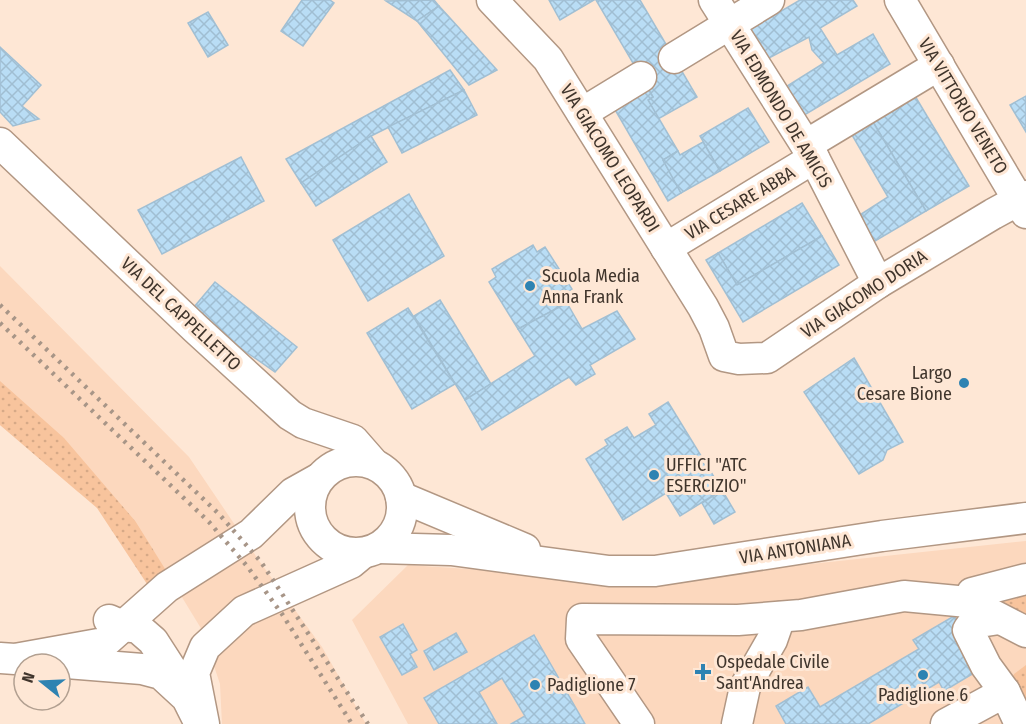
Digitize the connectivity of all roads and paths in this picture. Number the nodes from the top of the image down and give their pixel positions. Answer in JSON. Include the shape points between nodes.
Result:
{"nodes":[{"id":1,"x":492,"y":0,"type":"edge"},
{"id":2,"x":714,"y":0,"type":"edge"},
{"id":3,"x":770,"y":0,"type":"edge"},
{"id":4,"x":900,"y":0,"type":"edge"},
{"id":5,"x":729,"y":25,"type":"junction"},
{"id":6,"x":674,"y":57,"type":"dead end"},
{"id":7,"x":939,"y":65,"type":"junction"},
{"id":8,"x":641,"y":77,"type":"dead end"},
{"id":9,"x":582,"y":113,"type":"junction"},
{"id":10,"x":0,"y":143,"type":"edge"},
{"id":11,"x":810,"y":151,"type":"junction"},
{"id":12,"x":1023,"y":203,"type":"edge"},
{"id":13,"x":666,"y":248,"type":"junction"},
{"id":14,"x":878,"y":283,"type":"junction"},
{"id":15,"x":714,"y":328,"type":"joint"},
{"id":16,"x":374,"y":464,"type":"junction"},
{"id":17,"x":318,"y":479,"type":"junction"},
{"id":18,"x":401,"y":497,"type":"junction"},
{"id":19,"x":1026,"y":518,"type":"edge"},
{"id":20,"x":312,"y":523,"type":"junction"},
{"id":21,"x":251,"y":534,"type":"junction"},
{"id":22,"x":371,"y":550,"type":"junction"},
{"id":23,"x":563,"y":566,"type":"junction"},
{"id":24,"x":1026,"y":579,"type":"edge"},
{"id":25,"x":968,"y":602,"type":"junction"},
{"id":26,"x":780,"y":617,"type":"junction"},
{"id":27,"x":999,"y":619,"type":"junction"},
{"id":28,"x":1026,"y":632,"type":"edge"},
{"id":29,"x":112,"y":636,"type":"junction"},
{"id":30,"x":6,"y":659,"type":"edge"},
{"id":31,"x":196,"y":685,"type":"junction"},
{"id":32,"x":1005,"y":692,"type":"junction"},
{"id":33,"x":202,"y":724,"type":"edge"},
{"id":34,"x":639,"y":724,"type":"edge"},
{"id":35,"x":737,"y":724,"type":"edge"},
{"id":36,"x":946,"y":724,"type":"edge"},
{"id":37,"x":1020,"y":724,"type":"edge"}],
"edges":[{"from":1,"to":9,"type":"street","name":"VIA GIACOMO LEOPARDI","via":[[548,58]]},
{"from":2,"to":5,"type":"street","name":"VIA EDMONDO DE AMICIS"},
{"from":3,"to":5,"type":"street"},
{"from":4,"to":7,"type":"street","name":"VIA VITTORIO VENETO"},
{"from":5,"to":6,"type":"street"},
{"from":5,"to":11,"type":"street","name":"VIA EDMONDO DE AMICIS"},
{"from":7,"to":11,"type":"street","name":"VIA CESARE ABBA"},
{"from":7,"to":12,"type":"street","name":"VIA VITTORIO VENETO"},
{"from":8,"to":9,"type":"street"},
{"from":9,"to":13,"type":"street","name":"VIA GIACOMO LEOPARDI"},
{"from":10,"to":16,"type":"street","name":"VIA DEL CAPPELLETTO","via":[[284,410],[303,423],[353,440]]},
{"from":11,"to":13,"type":"street","name":"VIA CESARE ABBA"},
{"from":11,"to":14,"type":"street","name":"VIA EDMONDO DE AMICIS"},
{"from":12,"to":14,"type":"street","name":"VIA GIACOMO DORIA"},
{"from":13,"to":15,"type":"street","name":"VIA GIACOMO LEOPARDI"},
{"from":14,"to":15,"type":"street","name":"VIA GIACOMO DORIA","via":[[767,358],[724,356]]},
{"from":16,"to":17,"type":"street","via":[[344,462]]},
{"from":16,"to":18,"type":"street","via":[[391,478]]},
{"from":17,"to":20,"type":"street","via":[[311,493]]},
{"from":17,"to":21,"type":"street","via":[[293,493]]},
{"from":18,"to":22,"type":"street","via":[[398,526],[390,538]]},
{"from":18,"to":23,"type":"street","name":"VIA ANTONIANA"},
{"from":19,"to":23,"type":"street","name":"VIA ANTONIANA","via":[[655,571]]},
{"from":20,"to":21,"type":"street","via":[[297,521]]},
{"from":20,"to":22,"type":"street","via":[[332,547],[347,553]]},
{"from":21,"to":29,"type":"street","via":[[155,592]]},
{"from":22,"to":23,"type":"street","name":"VIA ANTONIANA","via":[[451,550]]},
{"from":22,"to":31,"type":"street","via":[[351,563],[244,611],[205,647],[194,673]]},
{"from":24,"to":25,"type":"street","via":[[972,593]]},
{"from":25,"to":26,"type":"street","via":[[904,596]]},
{"from":25,"to":27,"type":"street"},
{"from":26,"to":34,"type":"street","via":[[582,619],[581,639]]},
{"from":26,"to":35,"type":"street","via":[[772,640],[745,687]]},
{"from":27,"to":28,"type":"street"},
{"from":27,"to":32,"type":"street","via":[[973,623],[968,630]]},
{"from":29,"to":30,"type":"street"},
{"from":29,"to":30,"type":"street"},
{"from":29,"to":31,"type":"street","via":[[138,628],[153,641],[173,672]]},
{"from":29,"to":33,"type":"street","via":[[142,669],[161,674],[187,698]]},
{"from":31,"to":33,"type":"street"},
{"from":32,"to":36,"type":"street"},
{"from":32,"to":37,"type":"street"}]}
